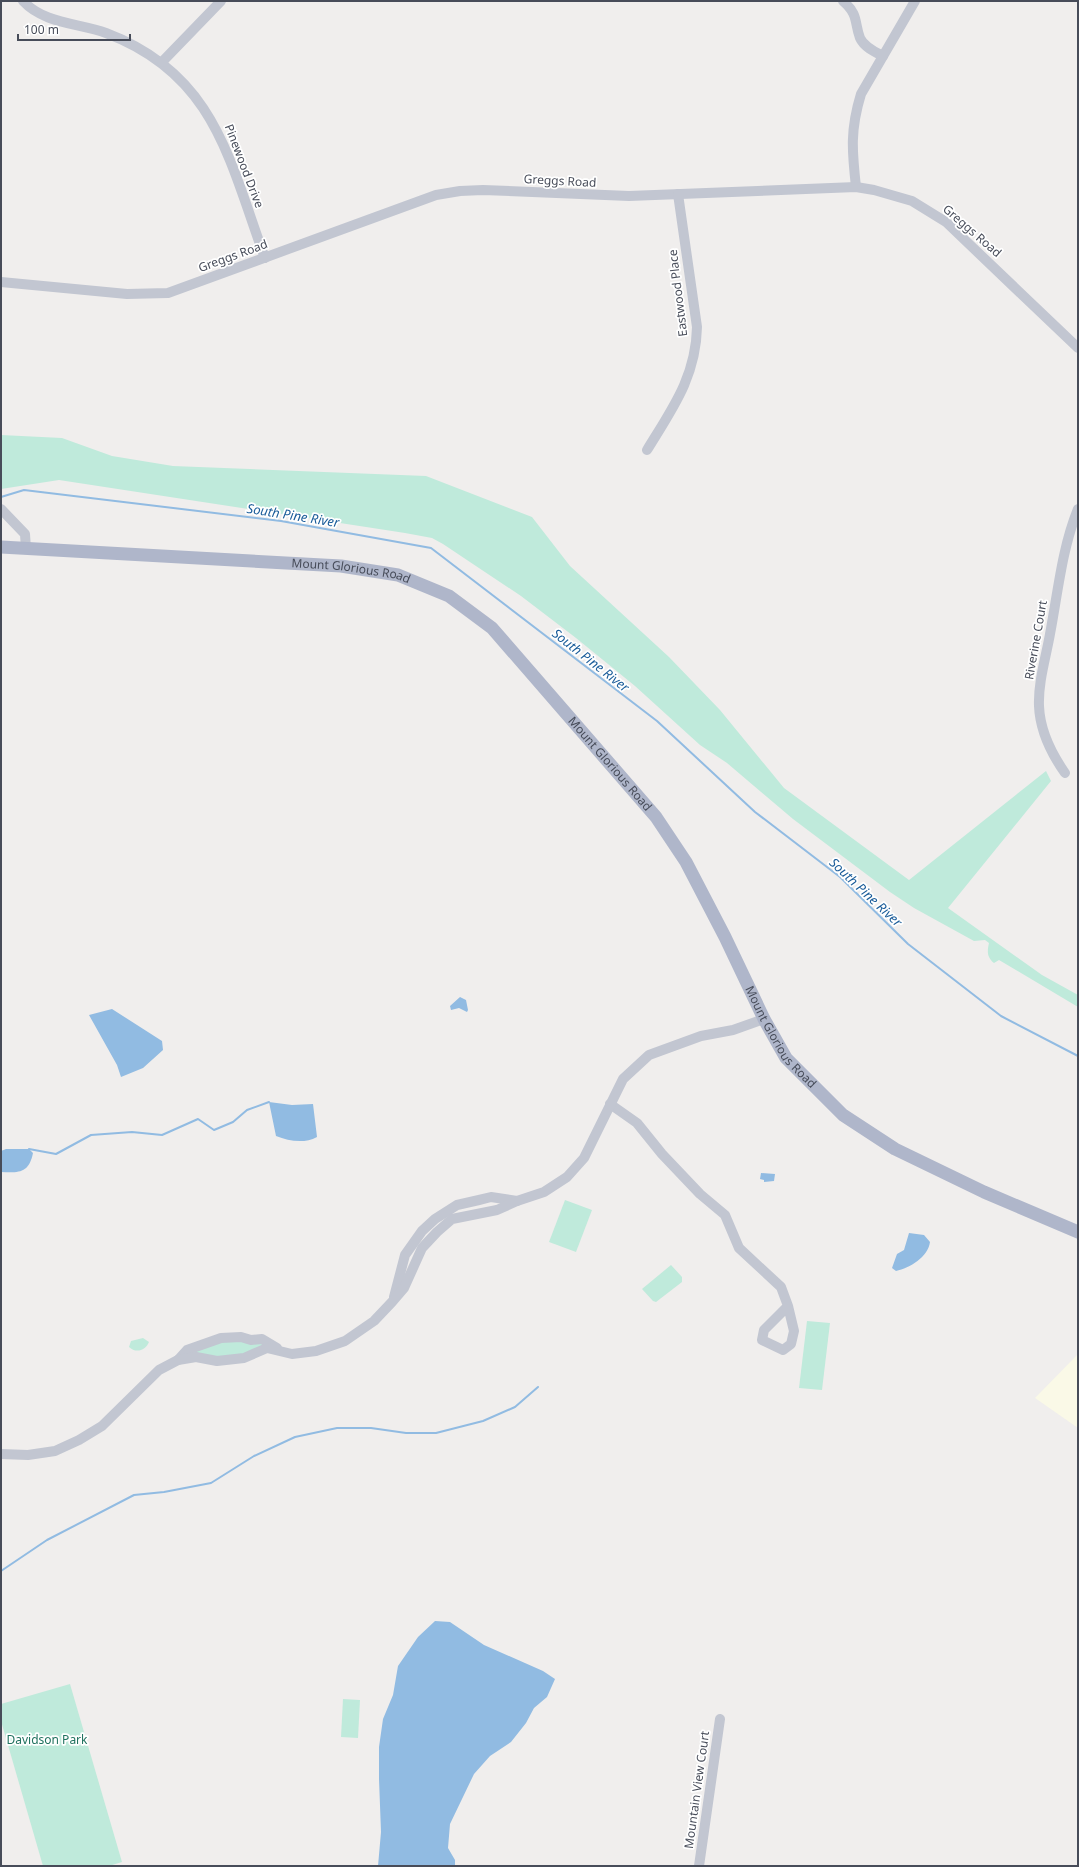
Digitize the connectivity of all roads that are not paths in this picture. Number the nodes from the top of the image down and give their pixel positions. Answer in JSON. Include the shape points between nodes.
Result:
{"nodes":[{"id":1,"x":23,"y":1,"type":"edge"},
{"id":2,"x":221,"y":1,"type":"edge"},
{"id":3,"x":843,"y":1,"type":"edge"},
{"id":4,"x":915,"y":1,"type":"edge"},
{"id":5,"x":883,"y":56,"type":"junction"},
{"id":6,"x":162,"y":62,"type":"junction"},
{"id":7,"x":856,"y":188,"type":"junction"},
{"id":8,"x":678,"y":194,"type":"junction"},
{"id":9,"x":266,"y":258,"type":"junction"},
{"id":10,"x":1,"y":282,"type":"edge"},
{"id":11,"x":1077,"y":345,"type":"edge"},
{"id":12,"x":647,"y":450,"type":"dead end"},
{"id":13,"x":1078,"y":509,"type":"edge"},
{"id":14,"x":3,"y":512,"type":"edge"},
{"id":15,"x":1,"y":547,"type":"edge"},
{"id":16,"x":26,"y":549,"type":"junction"},
{"id":17,"x":1065,"y":773,"type":"dead end"},
{"id":18,"x":764,"y":1019,"type":"junction"},
{"id":19,"x":610,"y":1104,"type":"junction"},
{"id":20,"x":517,"y":1201,"type":"junction"},
{"id":21,"x":422,"y":1231,"type":"junction"},
{"id":22,"x":1078,"y":1232,"type":"edge"},
{"id":23,"x":430,"y":1240,"type":"junction"},
{"id":24,"x":392,"y":1302,"type":"junction"},
{"id":25,"x":788,"y":1306,"type":"dead end"},
{"id":26,"x":280,"y":1351,"type":"junction"},
{"id":27,"x":178,"y":1360,"type":"junction"},
{"id":28,"x":1,"y":1454,"type":"edge"},
{"id":29,"x":720,"y":1719,"type":"dead end"},
{"id":30,"x":699,"y":1866,"type":"edge"}],
"edges":[{"from":1,"to":6,"type":"street","name":"Pinewood Drive","via":[[29,8],[50,19],[106,33],[134,45]]},
{"from":2,"to":6,"type":"street"},
{"from":3,"to":5,"type":"street","via":[[856,18],[861,39],[870,49]]},
{"from":4,"to":5,"type":"street"},
{"from":5,"to":7,"type":"street","via":[[861,94],[852,126],[851,144]]},
{"from":6,"to":9,"type":"street","name":"Pinewood Drive","via":[[209,114],[221,137]]},
{"from":7,"to":8,"type":"street","name":"Greggs Road"},
{"from":7,"to":11,"type":"street","name":"Greggs Road","via":[[880,191],[912,201],[946,222]]},
{"from":8,"to":9,"type":"street","name":"Greggs Road","via":[[609,196],[460,191],[436,195]]},
{"from":8,"to":12,"type":"street","name":"Eastwood Place","via":[[697,327],[697,347],[690,375]]},
{"from":9,"to":10,"type":"street","name":"Greggs Road","via":[[168,293],[127,294]]},
{"from":13,"to":17,"type":"street","name":"Riverine Court","via":[[1066,546],[1041,682],[1039,706],[1049,748]]},
{"from":14,"to":16,"type":"street","via":[[25,534]]},
{"from":15,"to":16,"type":"main road","name":"Mount Glorious Road"},
{"from":16,"to":18,"type":"main road","name":"Mount Glorious Road","via":[[341,566],[398,575],[449,596],[492,628],[657,819],[686,862]]},
{"from":18,"to":19,"type":"street","via":[[733,1030],[701,1036],[649,1055],[623,1079]]},
{"from":18,"to":22,"type":"main road","name":"Mount Glorious Road","via":[[786,1058],[843,1115],[895,1149],[984,1192]]},
{"from":19,"to":20,"type":"street","via":[[584,1158],[567,1177],[544,1192]]},
{"from":19,"to":25,"type":"street","via":[[637,1123],[667,1160],[725,1215],[739,1248],[781,1287]]},
{"from":20,"to":21,"type":"street","via":[[491,1197],[457,1205]]},
{"from":20,"to":23,"type":"street","via":[[497,1210],[452,1219]]},
{"from":21,"to":23,"type":"street"},
{"from":21,"to":24,"type":"street","via":[[405,1255]]},
{"from":23,"to":24,"type":"street","via":[[422,1248],[404,1288]]},
{"from":24,"to":26,"type":"street","via":[[374,1321],[345,1341],[316,1351],[292,1354]]},
{"from":26,"to":27,"type":"street","via":[[267,1348],[244,1358],[217,1361],[196,1357]]},
{"from":26,"to":27,"type":"street","via":[[262,1339],[251,1340],[241,1336],[221,1338],[187,1350]]},
{"from":27,"to":28,"type":"street","via":[[159,1370],[102,1426],[79,1440],[55,1451],[28,1455]]},
{"from":29,"to":30,"type":"street","name":"Mountain View Court"}]}
